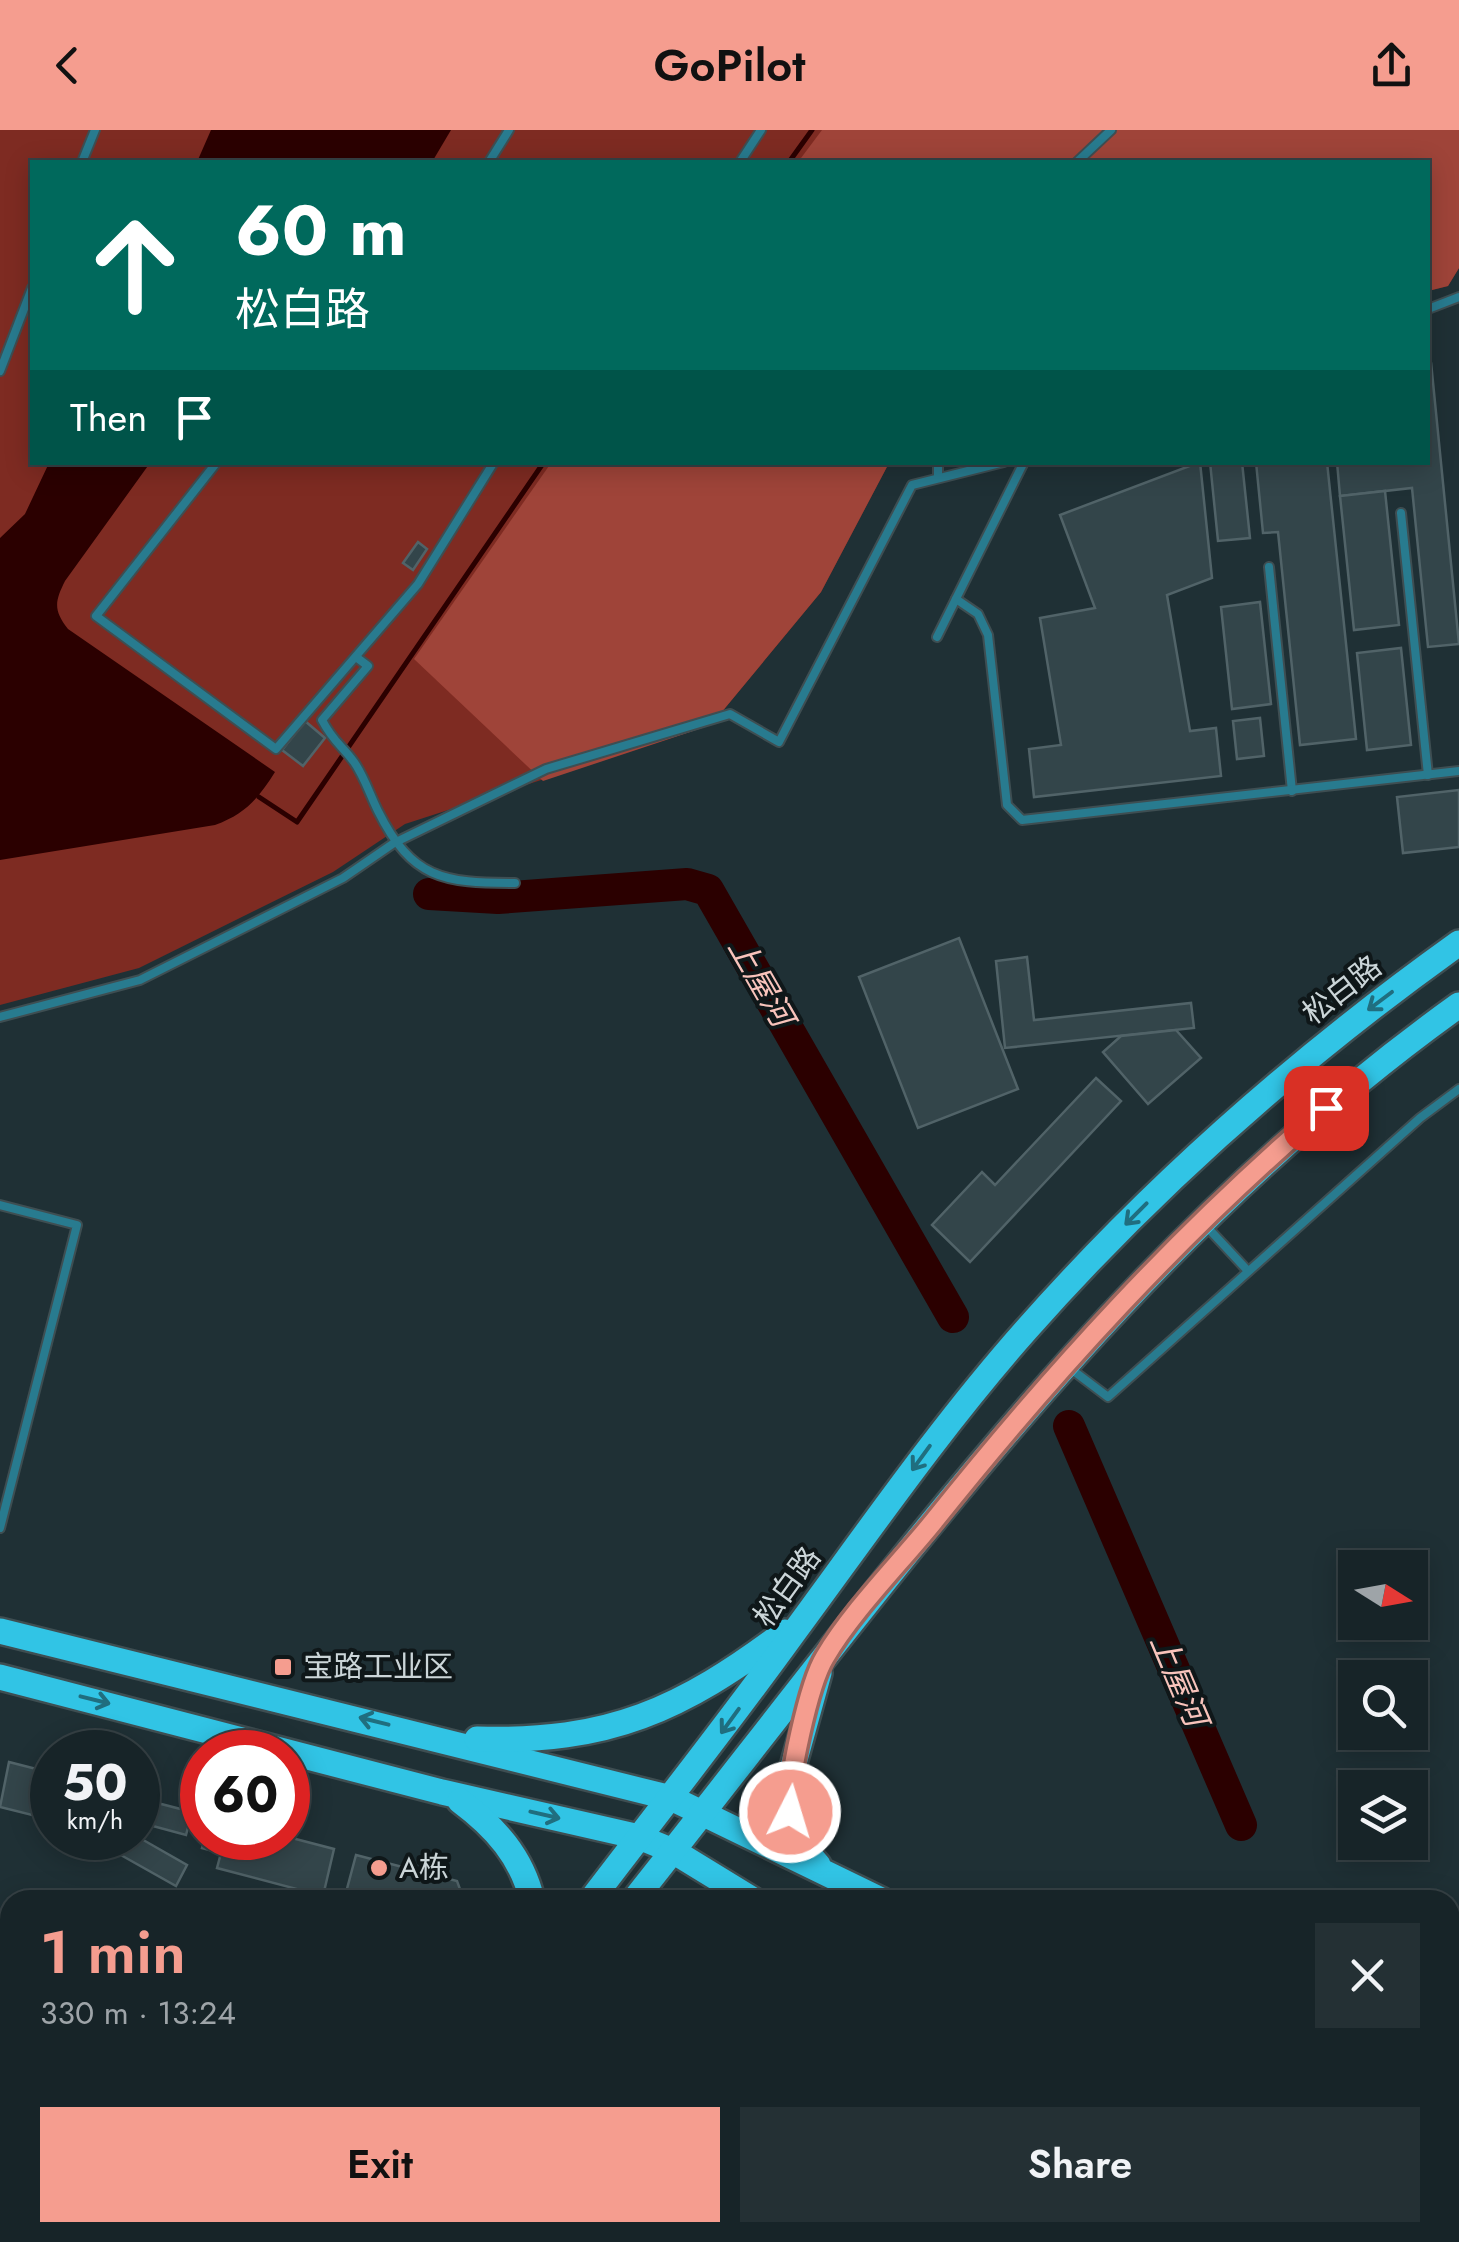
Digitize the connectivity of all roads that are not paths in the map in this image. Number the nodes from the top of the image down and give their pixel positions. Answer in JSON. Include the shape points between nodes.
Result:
{"nodes":[{"id":1,"x":94,"y":130,"type":"edge"},
{"id":2,"x":509,"y":130,"type":"edge"},
{"id":3,"x":762,"y":130,"type":"edge"},
{"id":4,"x":1111,"y":130,"type":"edge"},
{"id":5,"x":83,"y":160,"type":"edge"},
{"id":6,"x":491,"y":160,"type":"edge"},
{"id":7,"x":741,"y":160,"type":"edge"},
{"id":8,"x":1079,"y":160,"type":"edge"},
{"id":9,"x":30,"y":293,"type":"edge"},
{"id":10,"x":1459,"y":297,"type":"edge"},
{"id":11,"x":1430,"y":308,"type":"edge"},
{"id":12,"x":0,"y":371,"type":"edge"},
{"id":13,"x":215,"y":465,"type":"edge"},
{"id":14,"x":492,"y":465,"type":"edge"},
{"id":15,"x":938,"y":465,"type":"edge"},
{"id":16,"x":992,"y":465,"type":"edge"},
{"id":17,"x":1023,"y":465,"type":"edge"},
{"id":18,"x":938,"y":478,"type":"junction"},
{"id":19,"x":1400,"y":513,"type":"dead end"},
{"id":20,"x":1269,"y":567,"type":"dead end"},
{"id":21,"x":956,"y":599,"type":"junction"},
{"id":22,"x":937,"y":636,"type":"dead end"},
{"id":23,"x":356,"y":656,"type":"junction"},
{"id":24,"x":1459,"y":771,"type":"edge"},
{"id":25,"x":1428,"y":775,"type":"junction"},
{"id":26,"x":1292,"y":791,"type":"junction"},
{"id":27,"x":394,"y":843,"type":"junction"},
{"id":28,"x":515,"y":882,"type":"dead end"},
{"id":29,"x":1459,"y":943,"type":"edge"},
{"id":30,"x":1459,"y":1005,"type":"edge"},
{"id":31,"x":0,"y":1017,"type":"edge"},
{"id":32,"x":1459,"y":1089,"type":"edge"},
{"id":33,"x":0,"y":1205,"type":"edge"},
{"id":34,"x":1201,"y":1220,"type":"junction"},
{"id":35,"x":1248,"y":1271,"type":"junction"},
{"id":36,"x":1064,"y":1363,"type":"junction"},
{"id":37,"x":0,"y":1528,"type":"edge"},
{"id":38,"x":811,"y":1609,"type":"junction"},
{"id":39,"x":0,"y":1631,"type":"edge"},
{"id":40,"x":823,"y":1659,"type":"junction"},
{"id":41,"x":0,"y":1676,"type":"edge"},
{"id":42,"x":444,"y":1738,"type":"junction"},
{"id":43,"x":442,"y":1792,"type":"junction"},
{"id":44,"x":672,"y":1798,"type":"junction"},
{"id":45,"x":702,"y":1812,"type":"junction"},
{"id":46,"x":639,"y":1837,"type":"junction"},
{"id":47,"x":673,"y":1851,"type":"junction"},
{"id":48,"x":830,"y":1875,"type":"junction"},
{"id":49,"x":530,"y":1890,"type":"edge"},
{"id":50,"x":599,"y":1890,"type":"edge"},
{"id":51,"x":642,"y":1890,"type":"edge"},
{"id":52,"x":737,"y":1890,"type":"edge"},
{"id":53,"x":861,"y":1890,"type":"edge"}],
"edges":[{"from":1,"to":5,"type":"lane"},
{"from":2,"to":6,"type":"lane"},
{"from":3,"to":7,"type":"lane"},
{"from":4,"to":8,"type":"lane"},
{"from":9,"to":12,"type":"lane"},
{"from":10,"to":11,"type":"lane"},
{"from":13,"to":23,"type":"lane","via":[[96,616],[276,750]]},
{"from":14,"to":23,"type":"lane","via":[[428,571]]},
{"from":15,"to":18,"type":"lane"},
{"from":16,"to":18,"type":"lane"},
{"from":17,"to":21,"type":"lane"},
{"from":18,"to":27,"type":"lane","via":[[912,485],[779,742],[730,714],[546,769]]},
{"from":19,"to":25,"type":"lane"},
{"from":20,"to":26,"type":"lane"},
{"from":21,"to":22,"type":"lane"},
{"from":21,"to":26,"type":"lane","via":[[978,614],[988,635],[1006,805],[1022,820]]},
{"from":23,"to":27,"type":"lane","via":[[368,666],[322,720],[335,746],[353,761]]},
{"from":24,"to":25,"type":"lane"},
{"from":25,"to":26,"type":"lane"},
{"from":27,"to":28,"type":"lane","via":[[417,867],[449,881]]},
{"from":27,"to":31,"type":"lane","via":[[343,878],[140,980]]},
{"from":29,"to":38,"type":"main road","name":"松白路","one_way":true,"via":[[1294,1070],[1129,1221],[978,1386]]},
{"from":30,"to":34,"type":"main road","via":[[1326,1108]]},
{"from":32,"to":35,"type":"lane"},
{"from":33,"to":37,"type":"lane","via":[[77,1225]]},
{"from":34,"to":35,"type":"lane"},
{"from":34,"to":36,"type":"main road"},
{"from":35,"to":36,"type":"lane","via":[[1108,1397]]},
{"from":36,"to":40,"type":"main road"},
{"from":38,"to":42,"type":"main road","via":[[746,1660],[635,1722],[552,1738]]},
{"from":38,"to":44,"type":"main road","name":"松白路","one_way":true},
{"from":42,"to":39,"type":"main road","one_way":true},
{"from":40,"to":45,"type":"main road"},
{"from":40,"to":48,"type":"main road","via":[[788,1799],[802,1846]]},
{"from":41,"to":43,"type":"main road","one_way":true},
{"from":42,"to":44,"type":"main road"},
{"from":43,"to":46,"type":"main road","one_way":true},
{"from":43,"to":49,"type":"main road","via":[[504,1841]]},
{"from":44,"to":45,"type":"main road"},
{"from":44,"to":46,"type":"main road","name":"松白路"},
{"from":45,"to":47,"type":"main road"},
{"from":45,"to":48,"type":"main road"},
{"from":46,"to":47,"type":"main road"},
{"from":46,"to":50,"type":"main road","name":"松白路"},
{"from":47,"to":51,"type":"main road"},
{"from":47,"to":52,"type":"main road"},
{"from":48,"to":53,"type":"main road"}]}
